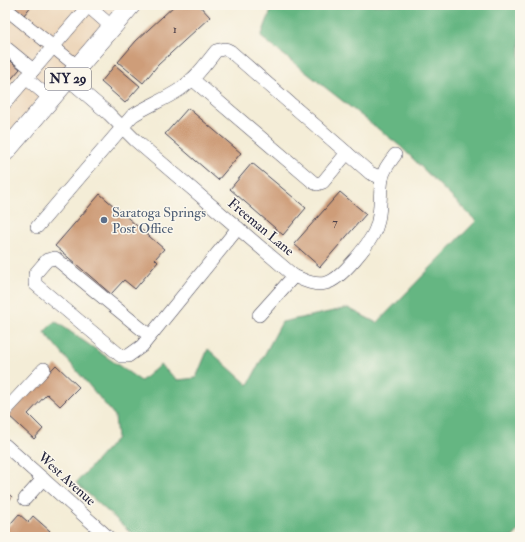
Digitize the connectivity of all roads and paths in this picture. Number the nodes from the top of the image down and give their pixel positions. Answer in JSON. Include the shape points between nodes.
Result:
{"nodes":[{"id":1,"x":89,"y":5,"type":"edge"},
{"id":2,"x":131,"y":5,"type":"edge"},
{"id":3,"x":5,"y":8,"type":"edge"},
{"id":4,"x":112,"y":27,"type":"junction"},
{"id":5,"x":5,"y":47,"type":"edge"},
{"id":6,"x":53,"y":47,"type":"junction"},
{"id":7,"x":73,"y":73,"type":"junction"},
{"id":8,"x":30,"y":74,"type":"junction"},
{"id":9,"x":192,"y":79,"type":"junction"},
{"id":10,"x":51,"y":99,"type":"junction"},
{"id":11,"x":5,"y":103,"type":"edge"},
{"id":12,"x":122,"y":127,"type":"junction"},
{"id":13,"x":5,"y":152,"type":"edge"},
{"id":14,"x":347,"y":153,"type":"junction"},
{"id":15,"x":395,"y":155,"type":"dead end"},
{"id":16,"x":382,"y":178,"type":"junction"},
{"id":17,"x":37,"y":227,"type":"dead end"},
{"id":18,"x":238,"y":228,"type":"junction"},
{"id":19,"x":294,"y":276,"type":"junction"},
{"id":20,"x":259,"y":315,"type":"dead end"},
{"id":21,"x":150,"y":336,"type":"junction"},
{"id":22,"x":44,"y":369,"type":"dead end"},
{"id":23,"x":5,"y":411,"type":"edge"},
{"id":24,"x":5,"y":445,"type":"edge"},
{"id":25,"x":43,"y":479,"type":"junction"},
{"id":26,"x":25,"y":499,"type":"dead end"},
{"id":27,"x":108,"y":537,"type":"edge"}],
"edges":[{"from":1,"to":4,"type":"street"},
{"from":1,"to":6,"type":"street"},
{"from":2,"to":4,"type":"highway","number":"NY 29"},
{"from":3,"to":6,"type":"street","name":"Freeman Lane"},
{"from":4,"to":7,"type":"highway","number":"NY 29"},
{"from":5,"to":8,"type":"street"},
{"from":6,"to":7,"type":"street","name":"Freeman Lane"},
{"from":6,"to":8,"type":"street"},
{"from":7,"to":10,"type":"highway","number":"NY 29"},
{"from":7,"to":12,"type":"street","name":"Freeman Lane"},
{"from":8,"to":10,"type":"street"},
{"from":8,"to":11,"type":"street"},
{"from":9,"to":12,"type":"street","via":[[179,90],[132,116]]},
{"from":9,"to":14,"type":"street","via":[[216,51],[227,49]]},
{"from":9,"to":14,"type":"street","via":[[317,184],[323,182]]},
{"from":10,"to":13,"type":"highway","number":"NY 29"},
{"from":12,"to":17,"type":"street"},
{"from":12,"to":18,"type":"street","name":"Freeman Lane"},
{"from":14,"to":16,"type":"street","via":[[370,173]]},
{"from":15,"to":16,"type":"street","name":"Freeman Lane"},
{"from":16,"to":19,"type":"street","name":"Freeman Lane","via":[[380,213],[376,228],[370,241],[345,270],[336,279],[325,284]]},
{"from":18,"to":19,"type":"street","name":"Freeman Lane"},
{"from":18,"to":21,"type":"street"},
{"from":19,"to":20,"type":"street"},
{"from":21,"to":21,"type":"street","via":[[142,346],[128,356],[121,356],[34,284],[35,274],[47,260],[55,258]]},
{"from":22,"to":23,"type":"street"},
{"from":24,"to":25,"type":"street","name":"West Avenue"},
{"from":25,"to":26,"type":"street"},
{"from":25,"to":27,"type":"street","name":"West Avenue"}]}
